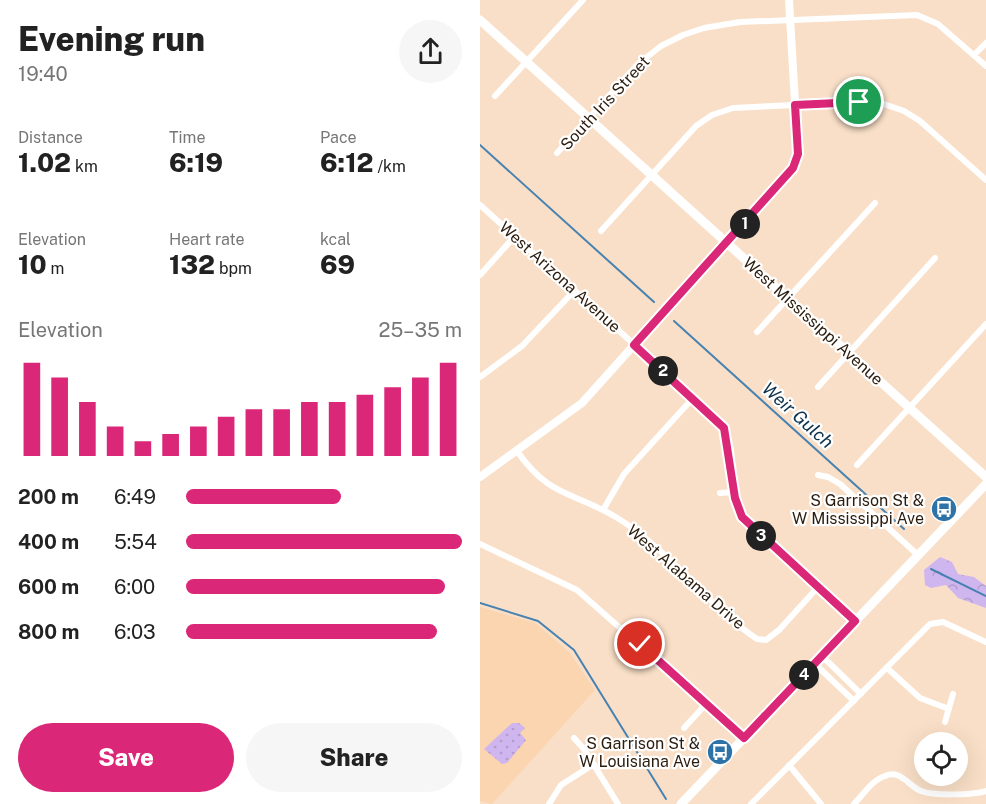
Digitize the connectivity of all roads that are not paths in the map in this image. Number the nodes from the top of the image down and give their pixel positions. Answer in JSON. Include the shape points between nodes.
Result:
{"nodes":[{"id":1,"x":583,"y":0,"type":"edge"},
{"id":2,"x":789,"y":0,"type":"edge"},
{"id":3,"x":480,"y":20,"type":"edge"},
{"id":4,"x":790,"y":20,"type":"junction"},
{"id":5,"x":986,"y":43,"type":"edge"},
{"id":6,"x":975,"y":56,"type":"junction"},
{"id":7,"x":526,"y":62,"type":"junction"},
{"id":8,"x":986,"y":66,"type":"edge"},
{"id":9,"x":495,"y":96,"type":"dead end"},
{"id":10,"x":795,"y":105,"type":"junction"},
{"id":11,"x":588,"y":118,"type":"junction"},
{"id":12,"x":557,"y":153,"type":"dead end"},
{"id":13,"x":652,"y":176,"type":"junction"},
{"id":14,"x":986,"y":180,"type":"edge"},
{"id":15,"x":875,"y":203,"type":"dead end"},
{"id":16,"x":480,"y":205,"type":"edge"},
{"id":17,"x":601,"y":231,"type":"dead end"},
{"id":18,"x":515,"y":236,"type":"junction"},
{"id":19,"x":727,"y":243,"type":"junction"},
{"id":20,"x":935,"y":258,"type":"dead end"},
{"id":21,"x":480,"y":275,"type":"edge"},
{"id":22,"x":574,"y":291,"type":"junction"},
{"id":23,"x":788,"y":299,"type":"junction"},
{"id":24,"x":986,"y":324,"type":"edge"},
{"id":25,"x":757,"y":332,"type":"dead end"},
{"id":26,"x":634,"y":345,"type":"junction"},
{"id":27,"x":848,"y":353,"type":"junction"},
{"id":28,"x":480,"y":377,"type":"edge"},
{"id":29,"x":818,"y":387,"type":"dead end"},
{"id":30,"x":693,"y":398,"type":"junction"},
{"id":31,"x":909,"y":408,"type":"junction"},
{"id":32,"x":518,"y":451,"type":"junction"},
{"id":33,"x":857,"y":465,"type":"dead end"},
{"id":34,"x":818,"y":475,"type":"dead end"},
{"id":35,"x":480,"y":477,"type":"edge"},
{"id":36,"x":986,"y":477,"type":"edge"},
{"id":37,"x":986,"y":484,"type":"edge"},
{"id":38,"x":734,"y":492,"type":"junction"},
{"id":39,"x":720,"y":494,"type":"dead end"},
{"id":40,"x":603,"y":510,"type":"junction"},
{"id":41,"x":480,"y":544,"type":"edge"},
{"id":42,"x":918,"y":555,"type":"junction"},
{"id":43,"x":818,"y":587,"type":"junction"},
{"id":44,"x":855,"y":621,"type":"junction"},
{"id":45,"x":986,"y":642,"type":"edge"},
{"id":46,"x":822,"y":656,"type":"junction"},
{"id":47,"x":815,"y":664,"type":"junction"},
{"id":48,"x":887,"y":668,"type":"junction"},
{"id":49,"x":861,"y":694,"type":"junction"},
{"id":50,"x":953,"y":694,"type":"dead end"},
{"id":51,"x":854,"y":701,"type":"junction"},
{"id":52,"x":706,"y":704,"type":"junction"},
{"id":53,"x":949,"y":709,"type":"junction"},
{"id":54,"x":945,"y":722,"type":"dead end"},
{"id":55,"x":684,"y":728,"type":"dead end"},
{"id":56,"x":574,"y":738,"type":"dead end"},
{"id":57,"x":744,"y":738,"type":"junction"},
{"id":58,"x":594,"y":764,"type":"junction"},
{"id":59,"x":789,"y":765,"type":"junction"},
{"id":60,"x":986,"y":791,"type":"edge"},
{"id":61,"x":549,"y":804,"type":"edge"},
{"id":62,"x":618,"y":804,"type":"edge"},
{"id":63,"x":681,"y":804,"type":"edge"},
{"id":64,"x":751,"y":804,"type":"edge"},
{"id":65,"x":820,"y":804,"type":"edge"},
{"id":66,"x":854,"y":804,"type":"edge"}],
"edges":[{"from":1,"to":7,"type":"street"},
{"from":2,"to":4,"type":"street"},
{"from":3,"to":7,"type":"main road","name":"West Mississippi Avenue"},
{"from":4,"to":6,"type":"street","name":"South Iris Street","via":[[917,15],[938,24]]},
{"from":4,"to":10,"type":"street"},
{"from":4,"to":11,"type":"street","name":"South Iris Street","via":[[717,25],[672,40],[638,64]]},
{"from":5,"to":6,"type":"street"},
{"from":6,"to":8,"type":"street","name":"South Iris Street"},
{"from":7,"to":9,"type":"street"},
{"from":7,"to":11,"type":"main road","name":"West Mississippi Avenue"},
{"from":10,"to":13,"type":"street","via":[[733,108],[712,115],[693,129]]},
{"from":10,"to":14,"type":"street","via":[[867,102],[898,109],[920,122]]},
{"from":10,"to":19,"type":"street","via":[[795,165]]},
{"from":11,"to":12,"type":"street","name":"South Iris Street"},
{"from":11,"to":13,"type":"main road","name":"West Mississippi Avenue"},
{"from":13,"to":17,"type":"street"},
{"from":13,"to":19,"type":"main road","name":"West Mississippi Avenue"},
{"from":15,"to":23,"type":"street"},
{"from":16,"to":18,"type":"street","name":"West Arizona Avenue"},
{"from":18,"to":21,"type":"street"},
{"from":18,"to":22,"type":"street","name":"West Arizona Avenue"},
{"from":19,"to":23,"type":"main road","name":"West Mississippi Avenue"},
{"from":19,"to":26,"type":"street"},
{"from":20,"to":27,"type":"street"},
{"from":22,"to":26,"type":"street","name":"West Arizona Avenue"},
{"from":22,"to":28,"type":"street","via":[[522,346]]},
{"from":23,"to":25,"type":"street"},
{"from":23,"to":27,"type":"main road","name":"West Mississippi Avenue"},
{"from":24,"to":31,"type":"street"},
{"from":26,"to":30,"type":"street","name":"West Arizona Avenue"},
{"from":26,"to":32,"type":"street","via":[[582,403]]},
{"from":27,"to":29,"type":"street"},
{"from":27,"to":31,"type":"main road","name":"West Mississippi Avenue"},
{"from":30,"to":38,"type":"street","name":"West Arizona Avenue","via":[[726,431]]},
{"from":30,"to":40,"type":"street","via":[[624,474]]},
{"from":31,"to":33,"type":"street"},
{"from":31,"to":36,"type":"main road","name":"West Mississippi Avenue"},
{"from":32,"to":35,"type":"street"},
{"from":32,"to":40,"type":"street","name":"West Alabama Drive","via":[[545,483]]},
{"from":34,"to":42,"type":"street","via":[[840,484]]},
{"from":37,"to":42,"type":"main road"},
{"from":38,"to":39,"type":"street"},
{"from":38,"to":43,"type":"street","name":"West Arizona Avenue","via":[[746,522]]},
{"from":40,"to":43,"type":"street","name":"West Alabama Drive","via":[[642,537],[757,639],[766,640],[777,632]]},
{"from":41,"to":52,"type":"street","via":[[577,590]]},
{"from":42,"to":44,"type":"main road"},
{"from":43,"to":44,"type":"street","name":"West Arizona Avenue"},
{"from":44,"to":46,"type":"main road"},
{"from":45,"to":48,"type":"street","via":[[947,623],[935,622]]},
{"from":46,"to":47,"type":"main road"},
{"from":46,"to":49,"type":"street"},
{"from":47,"to":51,"type":"street"},
{"from":47,"to":57,"type":"main road"},
{"from":48,"to":49,"type":"street"},
{"from":48,"to":53,"type":"street","via":[[920,698]]},
{"from":49,"to":51,"type":"street"},
{"from":50,"to":53,"type":"street"},
{"from":51,"to":59,"type":"street"},
{"from":52,"to":55,"type":"street"},
{"from":52,"to":57,"type":"street"},
{"from":53,"to":54,"type":"street"},
{"from":56,"to":58,"type":"street"},
{"from":57,"to":63,"type":"main road"},
{"from":58,"to":61,"type":"street","via":[[561,785]]},
{"from":58,"to":62,"type":"street"},
{"from":59,"to":64,"type":"street"},
{"from":59,"to":65,"type":"street"},
{"from":60,"to":66,"type":"street","via":[[925,792],[900,776],[889,774],[879,778]]}]}
